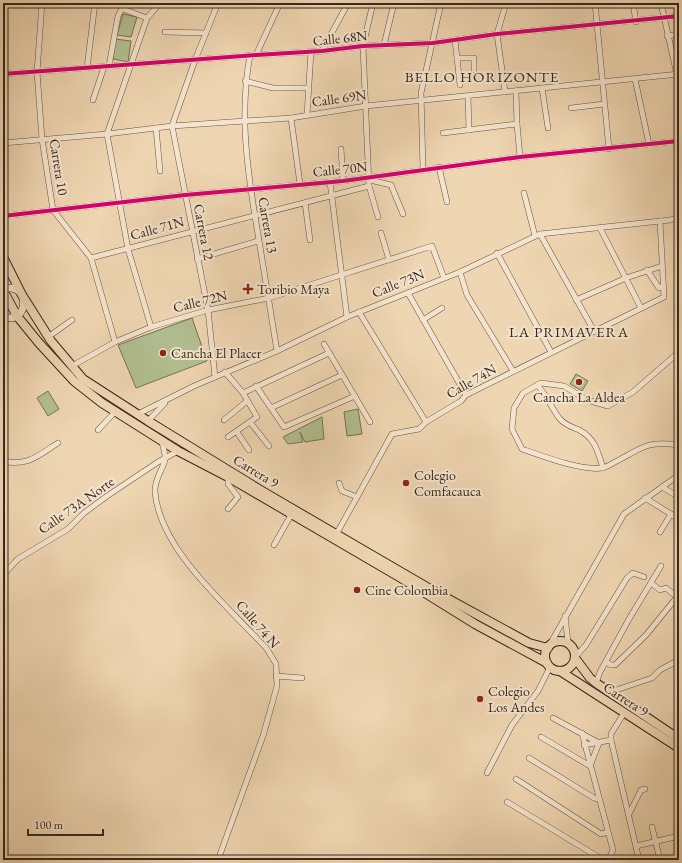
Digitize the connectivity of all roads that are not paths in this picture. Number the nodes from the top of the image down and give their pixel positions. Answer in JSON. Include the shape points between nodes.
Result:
{"nodes":[{"id":1,"x":42,"y":3,"type":"edge"},
{"id":2,"x":94,"y":3,"type":"edge"},
{"id":3,"x":125,"y":3,"type":"edge"},
{"id":4,"x":160,"y":3,"type":"edge"},
{"id":5,"x":218,"y":3,"type":"edge"},
{"id":6,"x":280,"y":3,"type":"edge"},
{"id":7,"x":348,"y":3,"type":"edge"},
{"id":8,"x":373,"y":3,"type":"edge"},
{"id":9,"x":394,"y":3,"type":"edge"},
{"id":10,"x":441,"y":3,"type":"edge"},
{"id":11,"x":506,"y":3,"type":"edge"},
{"id":12,"x":595,"y":3,"type":"edge"},
{"id":13,"x":633,"y":3,"type":"edge"},
{"id":14,"x":661,"y":3,"type":"edge"},
{"id":15,"x":123,"y":9,"type":"junction"},
{"id":16,"x":679,"y":16,"type":"edge"},
{"id":17,"x":147,"y":18,"type":"junction"},
{"id":18,"x":663,"y":18,"type":"junction"},
{"id":19,"x":636,"y":22,"type":"junction"},
{"id":20,"x":597,"y":25,"type":"junction"},
{"id":21,"x":165,"y":32,"type":"dead end"},
{"id":22,"x":206,"y":33,"type":"junction"},
{"id":23,"x":497,"y":34,"type":"junction"},
{"id":24,"x":679,"y":34,"type":"edge"},
{"id":25,"x":667,"y":36,"type":"junction"},
{"id":26,"x":455,"y":40,"type":"junction"},
{"id":27,"x":433,"y":43,"type":"junction"},
{"id":28,"x":384,"y":45,"type":"junction"},
{"id":29,"x":363,"y":46,"type":"junction"},
{"id":30,"x":311,"y":52,"type":"junction"},
{"id":31,"x":322,"y":52,"type":"junction"},
{"id":32,"x":253,"y":55,"type":"junction"},
{"id":33,"x":457,"y":58,"type":"junction"},
{"id":34,"x":195,"y":60,"type":"junction"},
{"id":35,"x":131,"y":65,"type":"junction"},
{"id":36,"x":106,"y":67,"type":"junction"},
{"id":37,"x":87,"y":68,"type":"junction"},
{"id":38,"x":474,"y":70,"type":"dead end"},
{"id":39,"x":37,"y":72,"type":"junction"},
{"id":40,"x":3,"y":74,"type":"edge"},
{"id":41,"x":678,"y":75,"type":"edge"},
{"id":42,"x":635,"y":79,"type":"junction"},
{"id":43,"x":245,"y":81,"type":"junction"},
{"id":44,"x":602,"y":82,"type":"junction"},
{"id":45,"x":679,"y":84,"type":"edge"},
{"id":46,"x":460,"y":85,"type":"dead end"},
{"id":47,"x":308,"y":88,"type":"junction"},
{"id":48,"x":542,"y":88,"type":"junction"},
{"id":49,"x":516,"y":90,"type":"junction"},
{"id":50,"x":505,"y":92,"type":"junction"},
{"id":51,"x":468,"y":96,"type":"junction"},
{"id":52,"x":93,"y":100,"type":"dead end"},
{"id":53,"x":421,"y":100,"type":"junction"},
{"id":54,"x":604,"y":104,"type":"junction"},
{"id":55,"x":366,"y":106,"type":"junction"},
{"id":56,"x":571,"y":108,"type":"dead end"},
{"id":57,"x":307,"y":116,"type":"junction"},
{"id":58,"x":291,"y":118,"type":"junction"},
{"id":59,"x":244,"y":120,"type":"junction"},
{"id":60,"x":517,"y":124,"type":"junction"},
{"id":61,"x":172,"y":126,"type":"junction"},
{"id":62,"x":156,"y":128,"type":"junction"},
{"id":63,"x":548,"y":128,"type":"dead end"},
{"id":64,"x":469,"y":130,"type":"junction"},
{"id":65,"x":107,"y":134,"type":"junction"},
{"id":66,"x":443,"y":134,"type":"dead end"},
{"id":67,"x":42,"y":139,"type":"junction"},
{"id":68,"x":679,"y":141,"type":"edge"},
{"id":69,"x":3,"y":143,"type":"edge"},
{"id":70,"x":649,"y":144,"type":"junction"},
{"id":71,"x":341,"y":149,"type":"dead end"},
{"id":72,"x":609,"y":149,"type":"junction"},
{"id":73,"x":520,"y":157,"type":"junction"},
{"id":74,"x":439,"y":167,"type":"junction"},
{"id":75,"x":423,"y":169,"type":"junction"},
{"id":76,"x":160,"y":171,"type":"dead end"},
{"id":77,"x":343,"y":181,"type":"junction"},
{"id":78,"x":370,"y":181,"type":"junction"},
{"id":79,"x":330,"y":182,"type":"junction"},
{"id":80,"x":300,"y":184,"type":"junction"},
{"id":81,"x":249,"y":189,"type":"junction"},
{"id":82,"x":524,"y":193,"type":"dead end"},
{"id":83,"x":185,"y":195,"type":"junction"},
{"id":84,"x":333,"y":195,"type":"junction"},
{"id":85,"x":304,"y":202,"type":"junction"},
{"id":86,"x":447,"y":202,"type":"dead end"},
{"id":87,"x":119,"y":204,"type":"junction"},
{"id":88,"x":53,"y":210,"type":"junction"},
{"id":89,"x":403,"y":214,"type":"dead end"},
{"id":90,"x":255,"y":215,"type":"junction"},
{"id":91,"x":3,"y":216,"type":"edge"},
{"id":92,"x":378,"y":217,"type":"dead end"},
{"id":93,"x":679,"y":217,"type":"edge"},
{"id":94,"x":660,"y":221,"type":"junction"},
{"id":95,"x":600,"y":228,"type":"junction"},
{"id":96,"x":192,"y":232,"type":"junction"},
{"id":97,"x":381,"y":233,"type":"dead end"},
{"id":98,"x":537,"y":235,"type":"junction"},
{"id":99,"x":310,"y":240,"type":"dead end"},
{"id":100,"x":258,"y":241,"type":"junction"},
{"id":101,"x":128,"y":249,"type":"junction"},
{"id":102,"x":497,"y":253,"type":"junction"},
{"id":103,"x":3,"y":257,"type":"edge"},
{"id":104,"x":91,"y":258,"type":"junction"},
{"id":105,"x":197,"y":259,"type":"junction"},
{"id":106,"x":389,"y":260,"type":"junction"},
{"id":107,"x":662,"y":266,"type":"junction"},
{"id":108,"x":647,"y":270,"type":"junction"},
{"id":109,"x":460,"y":272,"type":"junction"},
{"id":110,"x":342,"y":274,"type":"junction"},
{"id":111,"x":444,"y":278,"type":"junction"},
{"id":112,"x":626,"y":278,"type":"junction"},
{"id":113,"x":663,"y":286,"type":"junction"},
{"id":114,"x":3,"y":290,"type":"edge"},
{"id":115,"x":408,"y":293,"type":"junction"},
{"id":116,"x":22,"y":295,"type":"junction"},
{"id":117,"x":269,"y":298,"type":"junction"},
{"id":118,"x":576,"y":300,"type":"junction"},
{"id":119,"x":442,"y":308,"type":"dead end"},
{"id":120,"x":641,"y":308,"type":"junction"},
{"id":121,"x":208,"y":310,"type":"junction"},
{"id":122,"x":359,"y":312,"type":"junction"},
{"id":123,"x":17,"y":316,"type":"junction"},
{"id":124,"x":3,"y":317,"type":"edge"},
{"id":125,"x":347,"y":317,"type":"junction"},
{"id":126,"x":72,"y":320,"type":"dead end"},
{"id":127,"x":423,"y":320,"type":"junction"},
{"id":128,"x":151,"y":327,"type":"junction"},
{"id":129,"x":594,"y":331,"type":"junction"},
{"id":130,"x":48,"y":337,"type":"junction"},
{"id":131,"x":115,"y":342,"type":"junction"},
{"id":132,"x":324,"y":344,"type":"dead end"},
{"id":133,"x":277,"y":351,"type":"junction"},
{"id":134,"x":551,"y":352,"type":"junction"},
{"id":135,"x":679,"y":352,"type":"edge"},
{"id":136,"x":329,"y":353,"type":"junction"},
{"id":137,"x":72,"y":366,"type":"junction"},
{"id":138,"x":513,"y":371,"type":"junction"},
{"id":139,"x":225,"y":372,"type":"junction"},
{"id":140,"x":342,"y":375,"type":"junction"},
{"id":141,"x":215,"y":377,"type":"junction"},
{"id":142,"x":537,"y":385,"type":"junction"},
{"id":143,"x":256,"y":386,"type":"junction"},
{"id":144,"x":243,"y":392,"type":"junction"},
{"id":145,"x":466,"y":395,"type":"junction"},
{"id":146,"x":355,"y":396,"type":"junction"},
{"id":147,"x":172,"y":397,"type":"junction"},
{"id":148,"x":247,"y":401,"type":"junction"},
{"id":149,"x":271,"y":408,"type":"junction"},
{"id":150,"x":116,"y":411,"type":"junction"},
{"id":151,"x":138,"y":414,"type":"junction"},
{"id":152,"x":224,"y":420,"type":"dead end"},
{"id":153,"x":148,"y":421,"type":"junction"},
{"id":154,"x":250,"y":422,"type":"junction"},
{"id":155,"x":370,"y":422,"type":"dead end"},
{"id":156,"x":426,"y":422,"type":"junction"},
{"id":157,"x":98,"y":430,"type":"dead end"},
{"id":158,"x":237,"y":432,"type":"junction"},
{"id":159,"x":228,"y":437,"type":"dead end"},
{"id":160,"x":162,"y":442,"type":"junction"},
{"id":161,"x":58,"y":443,"type":"dead end"},
{"id":162,"x":679,"y":445,"type":"edge"},
{"id":163,"x":270,"y":446,"type":"dead end"},
{"id":164,"x":249,"y":450,"type":"dead end"},
{"id":165,"x":178,"y":451,"type":"junction"},
{"id":166,"x":166,"y":459,"type":"junction"},
{"id":167,"x":3,"y":461,"type":"edge"},
{"id":168,"x":603,"y":468,"type":"junction"},
{"id":169,"x":679,"y":475,"type":"edge"},
{"id":170,"x":228,"y":478,"type":"junction"},
{"id":171,"x":338,"y":483,"type":"dead end"},
{"id":172,"x":662,"y":486,"type":"junction"},
{"id":173,"x":357,"y":497,"type":"junction"},
{"id":174,"x":679,"y":497,"type":"edge"},
{"id":175,"x":645,"y":498,"type":"junction"},
{"id":176,"x":228,"y":509,"type":"dead end"},
{"id":177,"x":671,"y":514,"type":"junction"},
{"id":178,"x":291,"y":515,"type":"junction"},
{"id":179,"x":679,"y":520,"type":"edge"},
{"id":180,"x":660,"y":532,"type":"dead end"},
{"id":181,"x":337,"y":533,"type":"junction"},
{"id":182,"x":274,"y":545,"type":"dead end"},
{"id":183,"x":661,"y":566,"type":"dead end"},
{"id":184,"x":3,"y":575,"type":"edge"},
{"id":185,"x":644,"y":577,"type":"dead end"},
{"id":186,"x":651,"y":584,"type":"junction"},
{"id":187,"x":678,"y":596,"type":"edge"},
{"id":188,"x":565,"y":615,"type":"junction"},
{"id":189,"x":568,"y":642,"type":"junction"},
{"id":190,"x":548,"y":647,"type":"junction"},
{"id":191,"x":576,"y":657,"type":"junction"},
{"id":192,"x":679,"y":660,"type":"edge"},
{"id":193,"x":606,"y":662,"type":"junction"},
{"id":194,"x":548,"y":665,"type":"junction"},
{"id":195,"x":560,"y":671,"type":"junction"},
{"id":196,"x":276,"y":676,"type":"junction"},
{"id":197,"x":302,"y":678,"type":"dead end"},
{"id":198,"x":596,"y":683,"type":"junction"},
{"id":199,"x":610,"y":692,"type":"junction"},
{"id":200,"x":624,"y":713,"type":"junction"},
{"id":201,"x":553,"y":718,"type":"dead end"},
{"id":202,"x":582,"y":733,"type":"junction"},
{"id":203,"x":541,"y":737,"type":"dead end"},
{"id":204,"x":679,"y":739,"type":"edge"},
{"id":205,"x":611,"y":740,"type":"junction"},
{"id":206,"x":599,"y":743,"type":"junction"},
{"id":207,"x":584,"y":745,"type":"junction"},
{"id":208,"x":679,"y":748,"type":"edge"},
{"id":209,"x":529,"y":758,"type":"dead end"},
{"id":210,"x":590,"y":766,"type":"junction"},
{"id":211,"x":487,"y":773,"type":"dead end"},
{"id":212,"x":516,"y":779,"type":"dead end"},
{"id":213,"x":645,"y":789,"type":"dead end"},
{"id":214,"x":599,"y":799,"type":"junction"},
{"id":215,"x":506,"y":802,"type":"dead end"},
{"id":216,"x":628,"y":814,"type":"junction"},
{"id":217,"x":652,"y":827,"type":"dead end"},
{"id":218,"x":608,"y":832,"type":"junction"},
{"id":219,"x":679,"y":836,"type":"edge"},
{"id":220,"x":656,"y":841,"type":"junction"},
{"id":221,"x":636,"y":846,"type":"junction"},
{"id":222,"x":218,"y":860,"type":"edge"},
{"id":223,"x":639,"y":860,"type":"edge"},
{"id":224,"x":660,"y":860,"type":"edge"}],
"edges":[{"from":1,"to":39,"type":"street","name":"Carrera 10"},
{"from":2,"to":37,"type":"street"},
{"from":3,"to":15,"type":"street"},
{"from":4,"to":17,"type":"street"},
{"from":5,"to":22,"type":"street","name":"Carrera 12"},
{"from":6,"to":32,"type":"street","name":"Carrera 13"},
{"from":7,"to":31,"type":"street"},
{"from":8,"to":29,"type":"street"},
{"from":9,"to":28,"type":"street"},
{"from":10,"to":27,"type":"street"},
{"from":11,"to":23,"type":"street"},
{"from":12,"to":20,"type":"street"},
{"from":13,"to":19,"type":"street"},
{"from":14,"to":18,"type":"street"},
{"from":15,"to":17,"type":"street"},
{"from":15,"to":36,"type":"street","via":[[118,16]]},
{"from":16,"to":18,"type":"street","name":"Calle 68N"},
{"from":17,"to":35,"type":"street"},
{"from":18,"to":19,"type":"street","name":"Calle 68N"},
{"from":18,"to":25,"type":"street"},
{"from":19,"to":20,"type":"street","name":"Calle 68N"},
{"from":20,"to":23,"type":"street","name":"Calle 68N"},
{"from":20,"to":44,"type":"street"},
{"from":21,"to":22,"type":"street"},
{"from":22,"to":34,"type":"street","name":"Carrera 12"},
{"from":23,"to":26,"type":"street","name":"Calle 68N"},
{"from":23,"to":50,"type":"street"},
{"from":24,"to":25,"type":"street"},
{"from":25,"to":41,"type":"street"},
{"from":26,"to":27,"type":"street","name":"Calle 68N"},
{"from":26,"to":33,"type":"street"},
{"from":27,"to":28,"type":"street","name":"Calle 68N"},
{"from":27,"to":53,"type":"street"},
{"from":28,"to":29,"type":"street","name":"Calle 68N"},
{"from":29,"to":31,"type":"street","name":"Calle 68N"},
{"from":29,"to":55,"type":"street"},
{"from":30,"to":31,"type":"street","name":"Calle 68N"},
{"from":30,"to":32,"type":"street","name":"Calle 68N"},
{"from":30,"to":47,"type":"street"},
{"from":32,"to":34,"type":"street","name":"Calle 68N"},
{"from":32,"to":43,"type":"street","name":"Carrera 13"},
{"from":33,"to":38,"type":"street","via":[[474,58]]},
{"from":33,"to":46,"type":"street"},
{"from":34,"to":35,"type":"street","name":"Calle 68N"},
{"from":34,"to":61,"type":"street","name":"Carrera 12"},
{"from":35,"to":36,"type":"street","name":"Calle 68N"},
{"from":35,"to":65,"type":"street"},
{"from":36,"to":37,"type":"street","name":"Calle 68N"},
{"from":36,"to":52,"type":"street"},
{"from":37,"to":39,"type":"street","name":"Calle 68N"},
{"from":39,"to":40,"type":"street","name":"Calle 68N"},
{"from":39,"to":67,"type":"street","name":"Carrera 10"},
{"from":41,"to":42,"type":"street","name":"Calle 69N"},
{"from":41,"to":45,"type":"street"},
{"from":42,"to":44,"type":"street","name":"Calle 69N"},
{"from":42,"to":70,"type":"street"},
{"from":43,"to":47,"type":"street","via":[[273,88]]},
{"from":43,"to":59,"type":"street","name":"Carrera 13"},
{"from":44,"to":48,"type":"street","name":"Calle 69N"},
{"from":44,"to":54,"type":"street"},
{"from":47,"to":57,"type":"street"},
{"from":48,"to":49,"type":"street","name":"Calle 69N"},
{"from":48,"to":63,"type":"street"},
{"from":49,"to":50,"type":"street","name":"Calle 69N"},
{"from":49,"to":60,"type":"street"},
{"from":50,"to":51,"type":"street","name":"Calle 69N"},
{"from":51,"to":53,"type":"street","name":"Calle 69N"},
{"from":51,"to":64,"type":"street"},
{"from":53,"to":55,"type":"street","name":"Calle 69N"},
{"from":53,"to":75,"type":"street"},
{"from":54,"to":56,"type":"street"},
{"from":54,"to":72,"type":"street"},
{"from":55,"to":57,"type":"street","name":"Calle 69N"},
{"from":55,"to":78,"type":"street"},
{"from":57,"to":58,"type":"street","name":"Calle 69N"},
{"from":58,"to":59,"type":"street","name":"Calle 69N"},
{"from":58,"to":80,"type":"street"},
{"from":59,"to":61,"type":"street","name":"Calle 69N"},
{"from":59,"to":81,"type":"street","name":"Carrera 13"},
{"from":60,"to":64,"type":"street"},
{"from":60,"to":73,"type":"street"},
{"from":61,"to":62,"type":"street","name":"Calle 69N"},
{"from":61,"to":83,"type":"street","name":"Carrera 12"},
{"from":62,"to":65,"type":"street","name":"Calle 69N"},
{"from":62,"to":76,"type":"street"},
{"from":64,"to":66,"type":"street"},
{"from":65,"to":67,"type":"street","name":"Calle 69N"},
{"from":65,"to":87,"type":"street"},
{"from":67,"to":69,"type":"street","name":"Calle 69N"},
{"from":67,"to":88,"type":"street","name":"Carrera 10"},
{"from":68,"to":70,"type":"street","name":"Calle 70N"},
{"from":70,"to":72,"type":"street","name":"Calle 70N"},
{"from":71,"to":77,"type":"street"},
{"from":72,"to":73,"type":"street","name":"Calle 70N"},
{"from":73,"to":74,"type":"street","name":"Calle 70N"},
{"from":74,"to":75,"type":"street","name":"Calle 70N"},
{"from":74,"to":86,"type":"street"},
{"from":75,"to":78,"type":"street","name":"Calle 70N"},
{"from":77,"to":78,"type":"street","name":"Calle 70N"},
{"from":77,"to":79,"type":"street","name":"Calle 70N"},
{"from":78,"to":84,"type":"street","name":"Calle 71N"},
{"from":78,"to":89,"type":"street","via":[[391,185]]},
{"from":78,"to":92,"type":"street"},
{"from":79,"to":80,"type":"street","name":"Calle 70N"},
{"from":79,"to":84,"type":"street"},
{"from":80,"to":81,"type":"street","name":"Calle 70N"},
{"from":81,"to":83,"type":"street","name":"Calle 70N"},
{"from":81,"to":90,"type":"street","name":"Carrera 13"},
{"from":82,"to":98,"type":"street"},
{"from":83,"to":87,"type":"street","name":"Calle 70N"},
{"from":83,"to":96,"type":"street","name":"Carrera 12"},
{"from":84,"to":85,"type":"street","name":"Calle 71N"},
{"from":84,"to":110,"type":"street"},
{"from":85,"to":90,"type":"street","name":"Calle 71N"},
{"from":85,"to":99,"type":"street"},
{"from":87,"to":88,"type":"street","name":"Calle 70N"},
{"from":87,"to":101,"type":"street"},
{"from":88,"to":91,"type":"street","name":"Calle 70N"},
{"from":88,"to":104,"type":"street","name":"Carrera 10"},
{"from":90,"to":96,"type":"street","name":"Calle 71N"},
{"from":90,"to":100,"type":"street","name":"Carrera 13"},
{"from":93,"to":94,"type":"street","name":"Calle 73N"},
{"from":94,"to":95,"type":"street","name":"Calle 73N"},
{"from":94,"to":107,"type":"street"},
{"from":95,"to":98,"type":"street","name":"Calle 73N"},
{"from":95,"to":112,"type":"street"},
{"from":96,"to":101,"type":"street","name":"Calle 71N"},
{"from":96,"to":105,"type":"street","name":"Carrera 12"},
{"from":97,"to":106,"type":"street"},
{"from":98,"to":102,"type":"street","name":"Calle 73N"},
{"from":98,"to":118,"type":"street"},
{"from":100,"to":105,"type":"street"},
{"from":100,"to":117,"type":"street","name":"Carrera 13"},
{"from":101,"to":104,"type":"street","name":"Calle 71N"},
{"from":101,"to":128,"type":"street"},
{"from":102,"to":109,"type":"street","name":"Calle 73N"},
{"from":102,"to":134,"type":"street"},
{"from":103,"to":116,"type":"main road","name":"Carrera 9"},
{"from":104,"to":131,"type":"street","name":"Carrera 10"},
{"from":105,"to":121,"type":"street","name":"Carrera 12"},
{"from":106,"to":110,"type":"street","name":"Calle 72N"},
{"from":106,"to":111,"type":"street","name":"Calle 72N","via":[[432,246]]},
{"from":107,"to":108,"type":"street"},
{"from":107,"to":113,"type":"street"},
{"from":108,"to":112,"type":"street"},
{"from":108,"to":113,"type":"street","via":[[659,288]]},
{"from":109,"to":111,"type":"street","name":"Calle 73N"},
{"from":109,"to":138,"type":"street","via":[[468,295]]},
{"from":110,"to":117,"type":"street","name":"Calle 72N"},
{"from":110,"to":125,"type":"street"},
{"from":111,"to":115,"type":"street","name":"Calle 73N"},
{"from":112,"to":118,"type":"street"},
{"from":112,"to":120,"type":"street"},
{"from":113,"to":120,"type":"street","name":"Calle 74N","via":[[664,297]]},
{"from":114,"to":116,"type":"street","via":[[15,289]]},
{"from":114,"to":123,"type":"main road","name":"Carrera 9"},
{"from":115,"to":122,"type":"street","name":"Calle 73N"},
{"from":115,"to":127,"type":"street"},
{"from":116,"to":123,"type":"street","via":[[24,304]]},
{"from":116,"to":130,"type":"main road","name":"Carrera 9"},
{"from":117,"to":121,"type":"street","name":"Calle 72N"},
{"from":117,"to":133,"type":"street","name":"Carrera 13"},
{"from":118,"to":129,"type":"street"},
{"from":119,"to":127,"type":"street"},
{"from":120,"to":129,"type":"street","name":"Calle 74N"},
{"from":121,"to":128,"type":"street","name":"Calle 72N"},
{"from":121,"to":141,"type":"street","name":"Carrera 12"},
{"from":122,"to":125,"type":"street","name":"Calle 73N"},
{"from":122,"to":156,"type":"street"},
{"from":123,"to":124,"type":"street"},
{"from":123,"to":150,"type":"main road","name":"Carrera 9","via":[[74,381]]},
{"from":125,"to":133,"type":"street","name":"Calle 73N"},
{"from":126,"to":130,"type":"street"},
{"from":127,"to":145,"type":"street"},
{"from":128,"to":131,"type":"street","name":"Calle 72N"},
{"from":129,"to":134,"type":"street","name":"Calle 74N"},
{"from":130,"to":137,"type":"main road","name":"Carrera 9"},
{"from":131,"to":137,"type":"street","name":"Calle 72N"},
{"from":132,"to":136,"type":"street"},
{"from":133,"to":139,"type":"street","name":"Calle 73N"},
{"from":134,"to":138,"type":"street","name":"Calle 74N"},
{"from":135,"to":142,"type":"street","via":[[633,392],[608,406],[588,400],[564,386],[541,383]]},
{"from":136,"to":140,"type":"street"},
{"from":136,"to":143,"type":"street"},
{"from":137,"to":151,"type":"main road","name":"Carrera 9","via":[[83,379]]},
{"from":138,"to":145,"type":"street","name":"Calle 74N"},
{"from":139,"to":141,"type":"street","name":"Calle 73N"},
{"from":139,"to":144,"type":"street"},
{"from":140,"to":146,"type":"street"},
{"from":140,"to":149,"type":"street"},
{"from":141,"to":147,"type":"street","name":"Calle 73N"},
{"from":142,"to":168,"type":"street","via":[[546,394],[565,424],[589,435],[598,450]]},
{"from":142,"to":168,"type":"street","via":[[523,393],[514,408],[512,429],[522,449],[587,467]]},
{"from":143,"to":144,"type":"street"},
{"from":143,"to":149,"type":"street"},
{"from":144,"to":148,"type":"street"},
{"from":145,"to":156,"type":"street","name":"Calle 74N","via":[[461,401]]},
{"from":146,"to":149,"type":"street","via":[[284,427]]},
{"from":146,"to":155,"type":"street"},
{"from":147,"to":151,"type":"street","name":"Calle 73N"},
{"from":147,"to":153,"type":"street"},
{"from":148,"to":152,"type":"street"},
{"from":148,"to":154,"type":"street","via":[[257,416]]},
{"from":150,"to":153,"type":"main road","via":[[126,413],[141,422]]},
{"from":150,"to":157,"type":"street"},
{"from":150,"to":160,"type":"main road","name":"Carrera 9"},
{"from":151,"to":153,"type":"main road","name":"Carrera 9"},
{"from":153,"to":181,"type":"main road","name":"Carrera 9","via":[[262,491]]},
{"from":154,"to":158,"type":"street"},
{"from":154,"to":163,"type":"street"},
{"from":156,"to":173,"type":"street","name":"Calle 74N","via":[[420,429],[392,434]]},
{"from":158,"to":159,"type":"street"},
{"from":158,"to":164,"type":"street"},
{"from":160,"to":165,"type":"main road","name":"Carrera 9"},
{"from":160,"to":166,"type":"street"},
{"from":161,"to":167,"type":"street","via":[[27,462],[20,464]]},
{"from":162,"to":168,"type":"street","via":[[646,445]]},
{"from":165,"to":166,"type":"street","name":"Calle 73A Norte"},
{"from":165,"to":170,"type":"main road","name":"Carrera 9"},
{"from":166,"to":184,"type":"street","name":"Calle 73A Norte","via":[[107,496],[68,529],[18,559]]},
{"from":166,"to":196,"type":"street","name":"Calle 74 N","via":[[157,478],[155,490],[168,534],[184,559],[267,649],[276,664]]},
{"from":169,"to":172,"type":"street"},
{"from":170,"to":176,"type":"street","via":[[228,484],[238,497]]},
{"from":170,"to":178,"type":"main road","name":"Carrera 9"},
{"from":171,"to":173,"type":"street","via":[[342,491]]},
{"from":172,"to":174,"type":"street"},
{"from":172,"to":175,"type":"street"},
{"from":173,"to":181,"type":"street","name":"Calle 74N"},
{"from":175,"to":177,"type":"street"},
{"from":175,"to":188,"type":"street","via":[[624,514]]},
{"from":177,"to":179,"type":"street"},
{"from":177,"to":180,"type":"street"},
{"from":178,"to":182,"type":"street"},
{"from":178,"to":194,"type":"main road","name":"Carrera 9"},
{"from":181,"to":190,"type":"main road","name":"Carrera 9","via":[[529,644]]},
{"from":183,"to":186,"type":"street"},
{"from":185,"to":191,"type":"street","via":[[633,573],[628,578]]},
{"from":186,"to":187,"type":"street","via":[[660,590],[666,588]]},
{"from":186,"to":193,"type":"street"},
{"from":187,"to":193,"type":"street","via":[[646,635],[615,665]]},
{"from":188,"to":189,"type":"street"},
{"from":188,"to":190,"type":"street"},
{"from":189,"to":190,"type":"main road","via":[[561,640]]},
{"from":189,"to":191,"type":"main road","via":[[573,647]]},
{"from":190,"to":194,"type":"main road","via":[[545,653]]},
{"from":191,"to":195,"type":"main road","via":[[572,666]]},
{"from":191,"to":198,"type":"main road","name":"Carrera 9"},
{"from":192,"to":199,"type":"street","via":[[660,670],[652,678]]},
{"from":193,"to":198,"type":"street"},
{"from":194,"to":195,"type":"main road"},
{"from":194,"to":211,"type":"street","via":[[538,691],[512,725]]},
{"from":195,"to":200,"type":"main road","name":"Carrera 9"},
{"from":196,"to":197,"type":"street"},
{"from":196,"to":222,"type":"street","name":"Calle 74 N","via":[[277,686],[263,736]]},
{"from":198,"to":199,"type":"main road","name":"Carrera 9"},
{"from":199,"to":204,"type":"main road","name":"Carrera 9"},
{"from":200,"to":205,"type":"street"},
{"from":200,"to":208,"type":"main road","name":"Carrera 9"},
{"from":201,"to":202,"type":"street"},
{"from":202,"to":206,"type":"street"},
{"from":202,"to":207,"type":"street"},
{"from":203,"to":210,"type":"street"},
{"from":205,"to":206,"type":"street"},
{"from":205,"to":216,"type":"street"},
{"from":206,"to":207,"type":"street"},
{"from":206,"to":210,"type":"street"},
{"from":207,"to":210,"type":"street"},
{"from":209,"to":214,"type":"street"},
{"from":210,"to":214,"type":"street"},
{"from":212,"to":218,"type":"street","via":[[601,834]]},
{"from":213,"to":216,"type":"street","via":[[641,790]]},
{"from":214,"to":218,"type":"street"},
{"from":215,"to":218,"type":"street","via":[[606,860],[612,855],[613,850]]},
{"from":216,"to":221,"type":"street"},
{"from":217,"to":220,"type":"street"},
{"from":219,"to":220,"type":"street"},
{"from":220,"to":221,"type":"street"},
{"from":220,"to":224,"type":"street"},
{"from":221,"to":223,"type":"street"}]}
